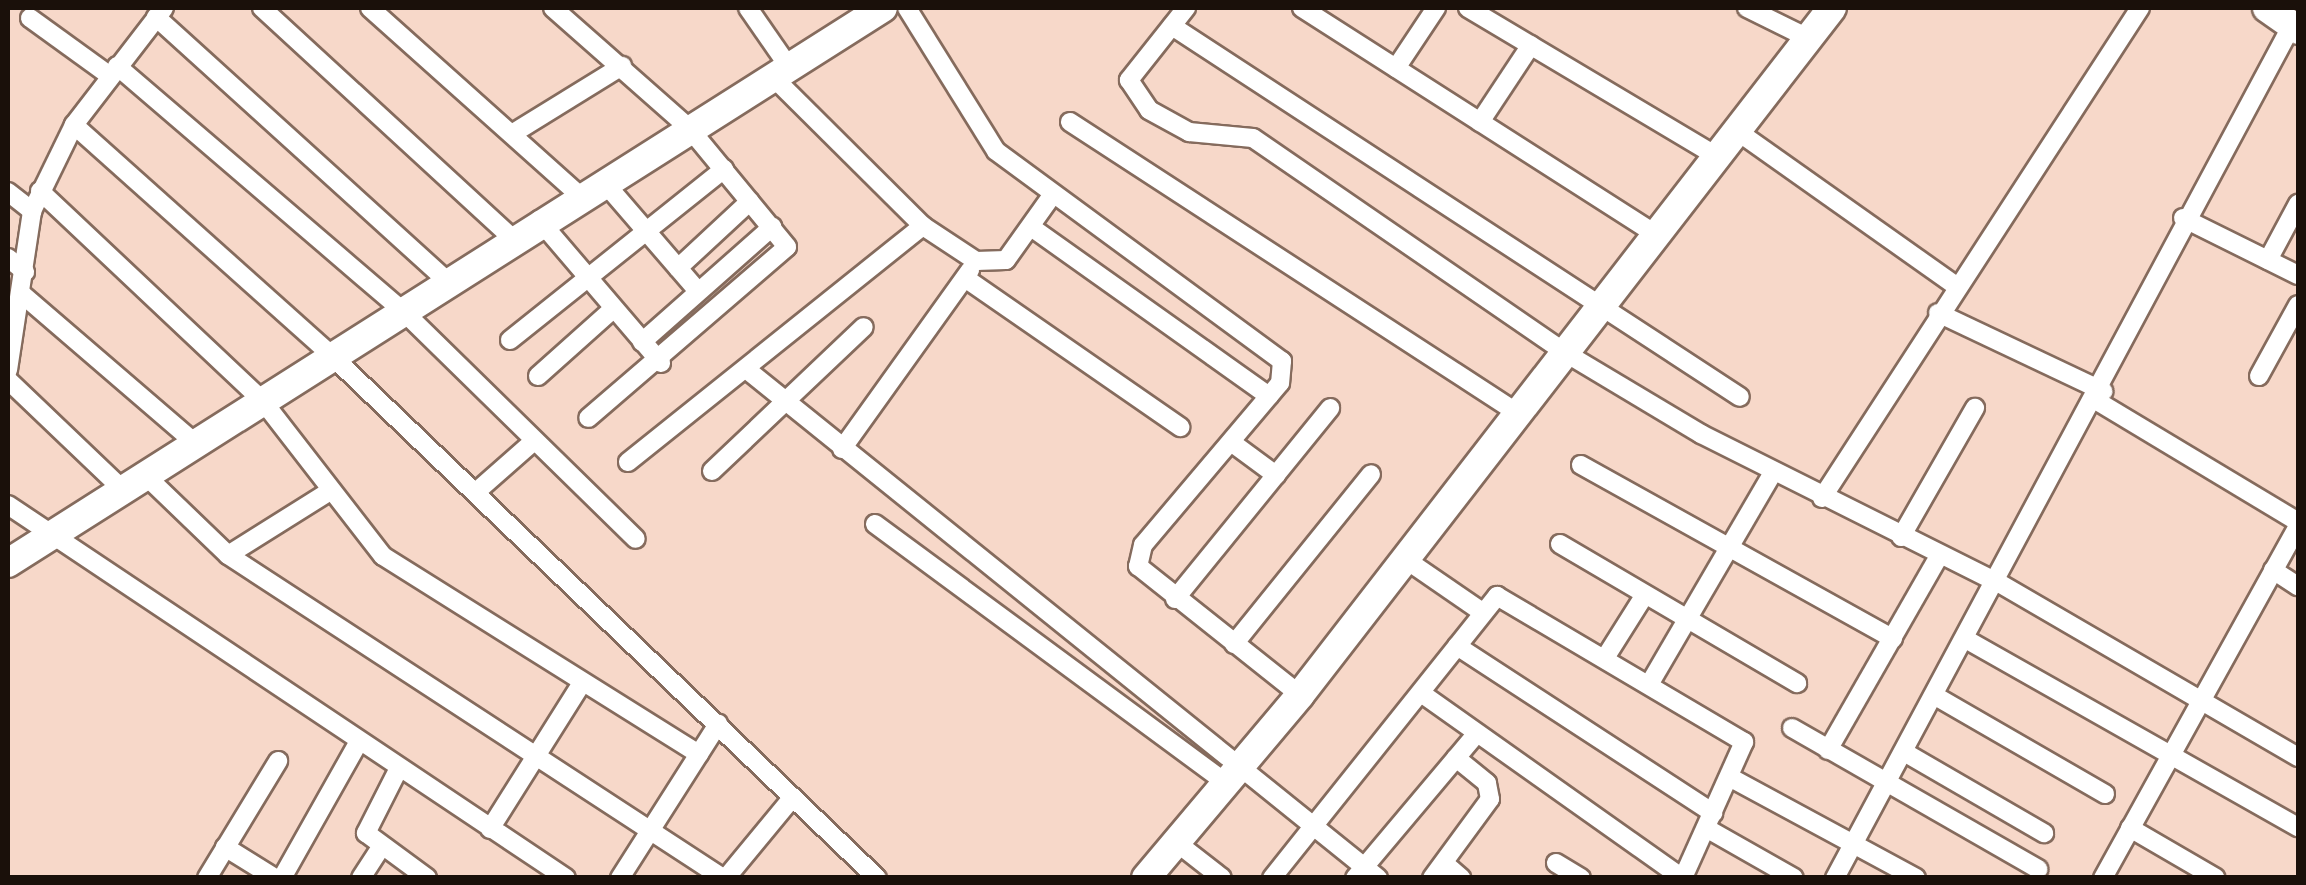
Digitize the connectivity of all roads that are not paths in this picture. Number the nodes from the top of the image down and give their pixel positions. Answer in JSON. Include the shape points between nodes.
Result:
{"nodes":[{"id":1,"x":262,"y":8,"type":"edge"},
{"id":2,"x":370,"y":8,"type":"edge"},
{"id":3,"x":553,"y":8,"type":"edge"},
{"id":4,"x":748,"y":8,"type":"edge"},
{"id":5,"x":883,"y":8,"type":"edge"},
{"id":6,"x":908,"y":8,"type":"edge"},
{"id":7,"x":1186,"y":8,"type":"edge"},
{"id":8,"x":1302,"y":8,"type":"edge"},
{"id":9,"x":1436,"y":8,"type":"edge"},
{"id":10,"x":1468,"y":8,"type":"edge"},
{"id":11,"x":1747,"y":8,"type":"edge"},
{"id":12,"x":1832,"y":8,"type":"edge"},
{"id":13,"x":2140,"y":8,"type":"edge"},
{"id":14,"x":2266,"y":8,"type":"edge"},
{"id":15,"x":160,"y":12,"type":"edge"},
{"id":16,"x":30,"y":18,"type":"dead end"},
{"id":17,"x":2296,"y":24,"type":"edge"},
{"id":18,"x":1172,"y":26,"type":"junction"},
{"id":19,"x":1810,"y":39,"type":"junction"},
{"id":20,"x":1531,"y":45,"type":"junction"},
{"id":21,"x":622,"y":66,"type":"junction"},
{"id":22,"x":1396,"y":68,"type":"junction"},
{"id":23,"x":114,"y":71,"type":"junction"},
{"id":24,"x":781,"y":72,"type":"junction"},
{"id":25,"x":1070,"y":122,"type":"dead end"},
{"id":26,"x":1480,"y":122,"type":"junction"},
{"id":27,"x":74,"y":125,"type":"junction"},
{"id":28,"x":688,"y":128,"type":"junction"},
{"id":29,"x":515,"y":132,"type":"junction"},
{"id":30,"x":1740,"y":134,"type":"junction"},
{"id":31,"x":1720,"y":158,"type":"junction"},
{"id":32,"x":724,"y":169,"type":"junction"},
{"id":33,"x":591,"y":188,"type":"junction"},
{"id":34,"x":8,"y":192,"type":"edge"},
{"id":35,"x":40,"y":192,"type":"junction"},
{"id":36,"x":1051,"y":196,"type":"junction"},
{"id":37,"x":750,"y":201,"type":"junction"},
{"id":38,"x":2298,"y":204,"type":"edge"},
{"id":39,"x":32,"y":211,"type":"junction"},
{"id":40,"x":2183,"y":218,"type":"junction"},
{"id":41,"x":539,"y":220,"type":"junction"},
{"id":42,"x":772,"y":226,"type":"junction"},
{"id":43,"x":923,"y":226,"type":"junction"},
{"id":44,"x":1031,"y":227,"type":"junction"},
{"id":45,"x":645,"y":230,"type":"junction"},
{"id":46,"x":1657,"y":235,"type":"junction"},
{"id":47,"x":512,"y":238,"type":"junction"},
{"id":48,"x":8,"y":258,"type":"edge"},
{"id":49,"x":2268,"y":260,"type":"junction"},
{"id":50,"x":976,"y":261,"type":"junction"},
{"id":51,"x":678,"y":268,"type":"junction"},
{"id":52,"x":26,"y":272,"type":"junction"},
{"id":53,"x":2298,"y":275,"type":"edge"},
{"id":54,"x":586,"y":277,"type":"junction"},
{"id":55,"x":965,"y":278,"type":"junction"},
{"id":56,"x":446,"y":280,"type":"junction"},
{"id":57,"x":1955,"y":286,"type":"junction"},
{"id":58,"x":698,"y":292,"type":"junction"},
{"id":59,"x":23,"y":295,"type":"junction"},
{"id":60,"x":1602,"y":304,"type":"junction"},
{"id":61,"x":2298,"y":304,"type":"edge"},
{"id":62,"x":614,"y":309,"type":"junction"},
{"id":63,"x":402,"y":310,"type":"junction"},
{"id":64,"x":1938,"y":313,"type":"junction"},
{"id":65,"x":864,"y":327,"type":"dead end"},
{"id":66,"x":510,"y":340,"type":"dead end"},
{"id":67,"x":642,"y":342,"type":"junction"},
{"id":68,"x":1564,"y":352,"type":"junction"},
{"id":69,"x":332,"y":356,"type":"junction"},
{"id":70,"x":661,"y":363,"type":"junction"},
{"id":71,"x":8,"y":370,"type":"edge"},
{"id":72,"x":751,"y":372,"type":"junction"},
{"id":73,"x":538,"y":376,"type":"dead end"},
{"id":74,"x":2259,"y":376,"type":"dead end"},
{"id":75,"x":8,"y":380,"type":"edge"},
{"id":76,"x":1269,"y":396,"type":"junction"},
{"id":77,"x":2100,"y":396,"type":"junction"},
{"id":78,"x":1740,"y":397,"type":"dead end"},
{"id":79,"x":262,"y":400,"type":"junction"},
{"id":80,"x":786,"y":405,"type":"junction"},
{"id":81,"x":1330,"y":408,"type":"dead end"},
{"id":82,"x":1974,"y":408,"type":"dead end"},
{"id":83,"x":1516,"y":412,"type":"junction"},
{"id":84,"x":588,"y":418,"type":"dead end"},
{"id":85,"x":1180,"y":426,"type":"dead end"},
{"id":86,"x":532,"y":442,"type":"junction"},
{"id":87,"x":1231,"y":442,"type":"junction"},
{"id":88,"x":195,"y":443,"type":"junction"},
{"id":89,"x":842,"y":450,"type":"junction"},
{"id":90,"x":628,"y":462,"type":"dead end"},
{"id":91,"x":1581,"y":466,"type":"dead end"},
{"id":92,"x":712,"y":471,"type":"dead end"},
{"id":93,"x":1371,"y":474,"type":"dead end"},
{"id":94,"x":1772,"y":474,"type":"junction"},
{"id":95,"x":1276,"y":475,"type":"junction"},
{"id":96,"x":134,"y":483,"type":"junction"},
{"id":97,"x":328,"y":492,"type":"junction"},
{"id":98,"x":476,"y":492,"type":"junction"},
{"id":99,"x":1822,"y":498,"type":"junction"},
{"id":100,"x":8,"y":505,"type":"edge"},
{"id":101,"x":875,"y":524,"type":"dead end"},
{"id":102,"x":2298,"y":524,"type":"edge"},
{"id":103,"x":49,"y":537,"type":"junction"},
{"id":104,"x":1901,"y":537,"type":"junction"},
{"id":105,"x":636,"y":540,"type":"dead end"},
{"id":106,"x":1560,"y":544,"type":"dead end"},
{"id":107,"x":1730,"y":550,"type":"junction"},
{"id":108,"x":228,"y":555,"type":"junction"},
{"id":109,"x":1939,"y":556,"type":"junction"},
{"id":110,"x":1405,"y":559,"type":"junction"},
{"id":111,"x":8,"y":563,"type":"edge"},
{"id":112,"x":2273,"y":570,"type":"junction"},
{"id":113,"x":1999,"y":583,"type":"junction"},
{"id":114,"x":2298,"y":586,"type":"edge"},
{"id":115,"x":1644,"y":596,"type":"junction"},
{"id":116,"x":1175,"y":599,"type":"junction"},
{"id":117,"x":1482,"y":612,"type":"junction"},
{"id":118,"x":1688,"y":621,"type":"junction"},
{"id":119,"x":1893,"y":639,"type":"junction"},
{"id":120,"x":1969,"y":641,"type":"junction"},
{"id":121,"x":1234,"y":644,"type":"junction"},
{"id":122,"x":1457,"y":646,"type":"junction"},
{"id":123,"x":1605,"y":658,"type":"junction"},
{"id":124,"x":582,"y":683,"type":"junction"},
{"id":125,"x":1650,"y":684,"type":"junction"},
{"id":126,"x":1797,"y":684,"type":"dead end"},
{"id":127,"x":1421,"y":693,"type":"junction"},
{"id":128,"x":1300,"y":695,"type":"junction"},
{"id":129,"x":2202,"y":695,"type":"junction"},
{"id":130,"x":1936,"y":697,"type":"junction"},
{"id":131,"x":718,"y":724,"type":"junction"},
{"id":132,"x":1792,"y":728,"type":"dead end"},
{"id":133,"x":1473,"y":738,"type":"junction"},
{"id":134,"x":358,"y":743,"type":"junction"},
{"id":135,"x":1828,"y":750,"type":"junction"},
{"id":136,"x":1904,"y":752,"type":"junction"},
{"id":137,"x":699,"y":754,"type":"junction"},
{"id":138,"x":536,"y":756,"type":"junction"},
{"id":139,"x":2298,"y":757,"type":"edge"},
{"id":140,"x":1456,"y":758,"type":"junction"},
{"id":141,"x":2171,"y":758,"type":"junction"},
{"id":142,"x":278,"y":761,"type":"dead end"},
{"id":143,"x":398,"y":770,"type":"junction"},
{"id":144,"x":1234,"y":772,"type":"junction"},
{"id":145,"x":1733,"y":780,"type":"junction"},
{"id":146,"x":1886,"y":785,"type":"junction"},
{"id":147,"x":2105,"y":794,"type":"dead end"},
{"id":148,"x":792,"y":797,"type":"junction"},
{"id":149,"x":1709,"y":820,"type":"junction"},
{"id":150,"x":1315,"y":825,"type":"junction"},
{"id":151,"x":2298,"y":827,"type":"edge"},
{"id":152,"x":2130,"y":828,"type":"junction"},
{"id":153,"x":490,"y":830,"type":"junction"},
{"id":154,"x":650,"y":832,"type":"junction"},
{"id":155,"x":2044,"y":833,"type":"dead end"},
{"id":156,"x":1176,"y":842,"type":"junction"},
{"id":157,"x":1854,"y":844,"type":"junction"},
{"id":158,"x":225,"y":847,"type":"junction"},
{"id":159,"x":381,"y":847,"type":"junction"},
{"id":160,"x":1556,"y":862,"type":"dead end"},
{"id":161,"x":2038,"y":869,"type":"dead end"},
{"id":162,"x":1438,"y":870,"type":"edge"},
{"id":163,"x":1366,"y":873,"type":"edge"},
{"id":164,"x":207,"y":878,"type":"edge"},
{"id":165,"x":279,"y":878,"type":"edge"},
{"id":166,"x":361,"y":878,"type":"edge"},
{"id":167,"x":427,"y":878,"type":"edge"},
{"id":168,"x":566,"y":878,"type":"edge"},
{"id":169,"x":620,"y":878,"type":"edge"},
{"id":170,"x":724,"y":878,"type":"edge"},
{"id":171,"x":877,"y":878,"type":"edge"},
{"id":172,"x":1146,"y":878,"type":"edge"},
{"id":173,"x":1222,"y":878,"type":"edge"},
{"id":174,"x":1272,"y":878,"type":"edge"},
{"id":175,"x":1460,"y":878,"type":"edge"},
{"id":176,"x":1582,"y":878,"type":"edge"},
{"id":177,"x":1682,"y":878,"type":"edge"},
{"id":178,"x":1794,"y":878,"type":"edge"},
{"id":179,"x":1835,"y":878,"type":"edge"},
{"id":180,"x":1916,"y":878,"type":"edge"},
{"id":181,"x":2103,"y":878,"type":"edge"},
{"id":182,"x":2216,"y":878,"type":"edge"}],
"edges":[{"from":1,"to":47,"type":"street"},
{"from":2,"to":29,"type":"street"},
{"from":3,"to":21,"type":"street"},
{"from":4,"to":24,"type":"street"},
{"from":5,"to":24,"type":"main road"},
{"from":6,"to":36,"type":"street","via":[[971,122]]},
{"from":7,"to":18,"type":"street"},
{"from":8,"to":22,"type":"street"},
{"from":9,"to":22,"type":"street"},
{"from":10,"to":20,"type":"street"},
{"from":11,"to":19,"type":"street"},
{"from":12,"to":19,"type":"main road"},
{"from":13,"to":57,"type":"street"},
{"from":14,"to":17,"type":"main road"},
{"from":15,"to":23,"type":"street"},
{"from":15,"to":56,"type":"street"},
{"from":16,"to":23,"type":"street"},
{"from":17,"to":40,"type":"street"},
{"from":18,"to":60,"type":"street"},
{"from":18,"to":68,"type":"street","via":[[1129,80],[1134,99],[1190,132],[1253,138]]},
{"from":19,"to":30,"type":"main road"},
{"from":20,"to":26,"type":"street"},
{"from":20,"to":31,"type":"street"},
{"from":21,"to":28,"type":"street"},
{"from":21,"to":29,"type":"street"},
{"from":22,"to":26,"type":"street"},
{"from":23,"to":27,"type":"street"},
{"from":23,"to":63,"type":"street"},
{"from":24,"to":28,"type":"main road"},
{"from":24,"to":43,"type":"street"},
{"from":25,"to":83,"type":"street"},
{"from":26,"to":46,"type":"street"},
{"from":27,"to":35,"type":"street"},
{"from":27,"to":69,"type":"street"},
{"from":28,"to":32,"type":"street"},
{"from":28,"to":33,"type":"main road"},
{"from":29,"to":33,"type":"street"},
{"from":30,"to":31,"type":"main road"},
{"from":30,"to":57,"type":"street"},
{"from":31,"to":46,"type":"main road"},
{"from":32,"to":37,"type":"street"},
{"from":32,"to":45,"type":"street"},
{"from":33,"to":41,"type":"main road"},
{"from":33,"to":45,"type":"street"},
{"from":34,"to":39,"type":"street"},
{"from":35,"to":39,"type":"street"},
{"from":35,"to":79,"type":"street"},
{"from":36,"to":44,"type":"street"},
{"from":36,"to":76,"type":"street","via":[[1282,361]]},
{"from":37,"to":42,"type":"street"},
{"from":37,"to":51,"type":"street"},
{"from":38,"to":49,"type":"street"},
{"from":39,"to":52,"type":"street"},
{"from":40,"to":49,"type":"street"},
{"from":40,"to":77,"type":"street"},
{"from":41,"to":47,"type":"main road"},
{"from":41,"to":54,"type":"street"},
{"from":42,"to":58,"type":"street"},
{"from":42,"to":70,"type":"street","via":[[787,247],[781,260]]},
{"from":43,"to":50,"type":"street"},
{"from":43,"to":72,"type":"street"},
{"from":44,"to":50,"type":"street","via":[[1006,260]]},
{"from":44,"to":76,"type":"street"},
{"from":45,"to":51,"type":"street"},
{"from":45,"to":54,"type":"street"},
{"from":46,"to":60,"type":"main road"},
{"from":47,"to":56,"type":"main road"},
{"from":48,"to":52,"type":"street"},
{"from":49,"to":53,"type":"street"},
{"from":50,"to":55,"type":"street"},
{"from":51,"to":58,"type":"street"},
{"from":52,"to":59,"type":"street"},
{"from":54,"to":62,"type":"street"},
{"from":54,"to":66,"type":"street"},
{"from":55,"to":85,"type":"street"},
{"from":55,"to":89,"type":"street"},
{"from":56,"to":63,"type":"main road"},
{"from":57,"to":64,"type":"street"},
{"from":58,"to":67,"type":"street"},
{"from":59,"to":71,"type":"street"},
{"from":59,"to":88,"type":"street"},
{"from":60,"to":68,"type":"main road"},
{"from":60,"to":78,"type":"street"},
{"from":61,"to":74,"type":"street"},
{"from":62,"to":67,"type":"street"},
{"from":62,"to":73,"type":"street"},
{"from":63,"to":69,"type":"main road"},
{"from":63,"to":86,"type":"street"},
{"from":64,"to":77,"type":"street"},
{"from":64,"to":99,"type":"street"},
{"from":65,"to":80,"type":"street"},
{"from":67,"to":70,"type":"street"},
{"from":68,"to":83,"type":"main road"},
{"from":68,"to":94,"type":"street"},
{"from":69,"to":79,"type":"main road"},
{"from":69,"to":98,"type":"street"},
{"from":70,"to":84,"type":"street"},
{"from":72,"to":80,"type":"street"},
{"from":72,"to":90,"type":"street"},
{"from":75,"to":96,"type":"street"},
{"from":76,"to":87,"type":"street"},
{"from":77,"to":102,"type":"street"},
{"from":77,"to":113,"type":"street"},
{"from":79,"to":88,"type":"main road"},
{"from":79,"to":97,"type":"street"},
{"from":80,"to":89,"type":"street"},
{"from":80,"to":92,"type":"street"},
{"from":81,"to":95,"type":"street"},
{"from":82,"to":104,"type":"street"},
{"from":83,"to":110,"type":"main road"},
{"from":86,"to":98,"type":"street"},
{"from":86,"to":105,"type":"street"},
{"from":87,"to":95,"type":"street"},
{"from":87,"to":116,"type":"street","via":[[1138,554],[1146,576]]},
{"from":88,"to":96,"type":"main road"},
{"from":89,"to":144,"type":"street"},
{"from":91,"to":107,"type":"street"},
{"from":93,"to":121,"type":"street"},
{"from":94,"to":99,"type":"street"},
{"from":94,"to":107,"type":"street"},
{"from":95,"to":116,"type":"street"},
{"from":96,"to":103,"type":"main road"},
{"from":96,"to":108,"type":"street"},
{"from":97,"to":108,"type":"street"},
{"from":97,"to":124,"type":"street","via":[[383,556]]},
{"from":98,"to":131,"type":"street"},
{"from":99,"to":104,"type":"street"},
{"from":100,"to":103,"type":"street"},
{"from":101,"to":144,"type":"street"},
{"from":102,"to":112,"type":"street"},
{"from":103,"to":111,"type":"main road"},
{"from":103,"to":134,"type":"street"},
{"from":104,"to":109,"type":"street"},
{"from":106,"to":115,"type":"street"},
{"from":107,"to":118,"type":"street"},
{"from":107,"to":119,"type":"street"},
{"from":108,"to":138,"type":"street"},
{"from":109,"to":113,"type":"street"},
{"from":109,"to":119,"type":"street"},
{"from":110,"to":117,"type":"street"},
{"from":110,"to":128,"type":"main road"},
{"from":112,"to":114,"type":"street"},
{"from":112,"to":129,"type":"street"},
{"from":113,"to":120,"type":"street"},
{"from":113,"to":129,"type":"street"},
{"from":115,"to":118,"type":"street"},
{"from":115,"to":123,"type":"street"},
{"from":116,"to":121,"type":"street"},
{"from":117,"to":122,"type":"street"},
{"from":117,"to":123,"type":"street","via":[[1491,598],[1505,598]]},
{"from":118,"to":125,"type":"street"},
{"from":118,"to":126,"type":"street"},
{"from":119,"to":135,"type":"street"},
{"from":120,"to":130,"type":"street"},
{"from":120,"to":141,"type":"street"},
{"from":121,"to":128,"type":"street"},
{"from":122,"to":127,"type":"street"},
{"from":122,"to":149,"type":"street"},
{"from":123,"to":125,"type":"street"},
{"from":124,"to":137,"type":"street"},
{"from":124,"to":138,"type":"street"},
{"from":125,"to":145,"type":"street","via":[[1744,742]]},
{"from":127,"to":133,"type":"street"},
{"from":127,"to":150,"type":"street"},
{"from":128,"to":144,"type":"main road"},
{"from":129,"to":139,"type":"street"},
{"from":129,"to":141,"type":"street"},
{"from":130,"to":136,"type":"street"},
{"from":130,"to":147,"type":"street"},
{"from":131,"to":137,"type":"street"},
{"from":131,"to":148,"type":"street"},
{"from":132,"to":135,"type":"street"},
{"from":133,"to":140,"type":"street"},
{"from":133,"to":177,"type":"street"},
{"from":134,"to":143,"type":"street"},
{"from":134,"to":165,"type":"street"},
{"from":135,"to":146,"type":"street"},
{"from":136,"to":146,"type":"street"},
{"from":136,"to":155,"type":"street"},
{"from":137,"to":154,"type":"street"},
{"from":138,"to":153,"type":"street"},
{"from":138,"to":154,"type":"street"},
{"from":140,"to":162,"type":"street","via":[[1487,784],[1490,799]]},
{"from":140,"to":163,"type":"street"},
{"from":141,"to":151,"type":"street"},
{"from":141,"to":152,"type":"street"},
{"from":142,"to":158,"type":"street"},
{"from":143,"to":153,"type":"street"},
{"from":143,"to":159,"type":"street","via":[[365,819]]},
{"from":144,"to":150,"type":"street"},
{"from":144,"to":156,"type":"main road"},
{"from":145,"to":149,"type":"street"},
{"from":145,"to":157,"type":"street"},
{"from":146,"to":157,"type":"street"},
{"from":146,"to":161,"type":"street"},
{"from":148,"to":170,"type":"street"},
{"from":148,"to":171,"type":"street"},
{"from":149,"to":177,"type":"street"},
{"from":149,"to":178,"type":"street"},
{"from":150,"to":163,"type":"street"},
{"from":150,"to":174,"type":"street"},
{"from":152,"to":181,"type":"street"},
{"from":152,"to":182,"type":"street"},
{"from":153,"to":168,"type":"street"},
{"from":154,"to":169,"type":"street"},
{"from":154,"to":170,"type":"street"},
{"from":156,"to":172,"type":"main road"},
{"from":156,"to":173,"type":"street"},
{"from":157,"to":179,"type":"street"},
{"from":157,"to":180,"type":"street"},
{"from":158,"to":164,"type":"street"},
{"from":158,"to":165,"type":"street"},
{"from":159,"to":166,"type":"street"},
{"from":159,"to":167,"type":"street"},
{"from":160,"to":176,"type":"street"},
{"from":162,"to":175,"type":"street"}]}
